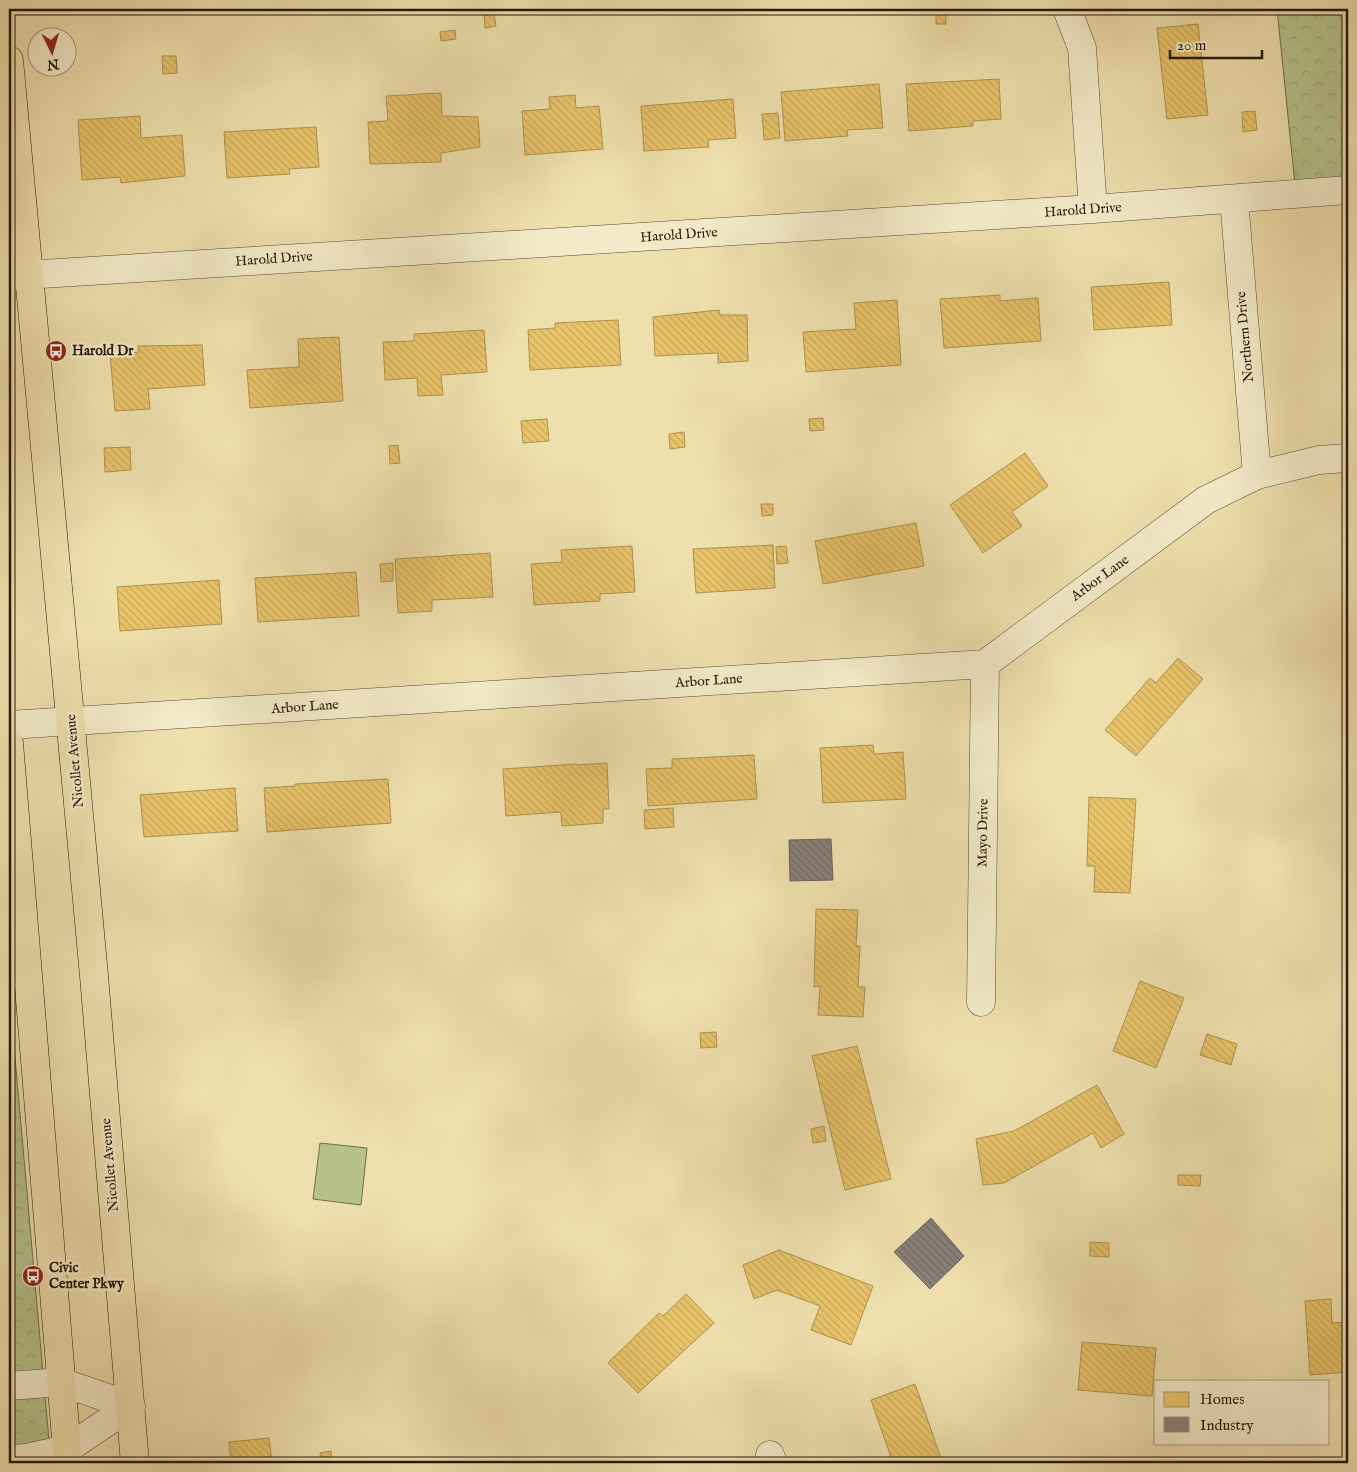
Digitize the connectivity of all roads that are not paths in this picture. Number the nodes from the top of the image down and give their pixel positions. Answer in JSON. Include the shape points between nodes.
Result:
{"nodes":[{"id":1,"x":1067,"y":9,"type":"edge"},
{"id":2,"x":9,"y":60,"type":"edge"},
{"id":3,"x":1348,"y":190,"type":"edge"},
{"id":4,"x":1234,"y":199,"type":"junction"},
{"id":5,"x":1093,"y":209,"type":"junction"},
{"id":6,"x":19,"y":275,"type":"edge"},
{"id":7,"x":1348,"y":458,"type":"edge"},
{"id":8,"x":1257,"y":475,"type":"junction"},
{"id":9,"x":984,"y":664,"type":"junction"},
{"id":10,"x":72,"y":722,"type":"junction"},
{"id":11,"x":9,"y":725,"type":"edge"},
{"id":12,"x":9,"y":743,"type":"edge"},
{"id":13,"x":981,"y":1002,"type":"dead end"},
{"id":14,"x":61,"y":1382,"type":"junction"},
{"id":15,"x":9,"y":1386,"type":"edge"},
{"id":16,"x":131,"y":1406,"type":"junction"},
{"id":17,"x":67,"y":1456,"type":"edge"},
{"id":18,"x":9,"y":1460,"type":"edge"},
{"id":19,"x":135,"y":1463,"type":"edge"}],
"edges":[{"from":1,"to":5,"type":"street","via":[[1082,48]]},
{"from":2,"to":6,"type":"main road","name":"Nicollet Avenue"},
{"from":3,"to":4,"type":"street","name":"Harold Drive"},
{"from":4,"to":5,"type":"street","name":"Harold Drive"},
{"from":4,"to":8,"type":"street","name":"Northern Drive"},
{"from":5,"to":6,"type":"street","name":"Harold Drive"},
{"from":6,"to":10,"type":"main road","name":"Nicollet Avenue"},
{"from":7,"to":8,"type":"street","name":"Arbor Lane","via":[[1319,460]]},
{"from":8,"to":9,"type":"street","name":"Arbor Lane","via":[[1206,500]]},
{"from":9,"to":10,"type":"street","name":"Arbor Lane"},
{"from":9,"to":13,"type":"street","name":"Mayo Drive"},
{"from":10,"to":11,"type":"street","name":"Arbor Lane"},
{"from":10,"to":16,"type":"main road","name":"Nicollet Avenue"},
{"from":12,"to":14,"type":"main road"},
{"from":14,"to":15,"type":"street"},
{"from":14,"to":16,"type":"street"},
{"from":14,"to":17,"type":"main road"},
{"from":16,"to":17,"type":"street"},
{"from":16,"to":19,"type":"main road","name":"Nicollet Avenue"},
{"from":17,"to":18,"type":"street"}]}
